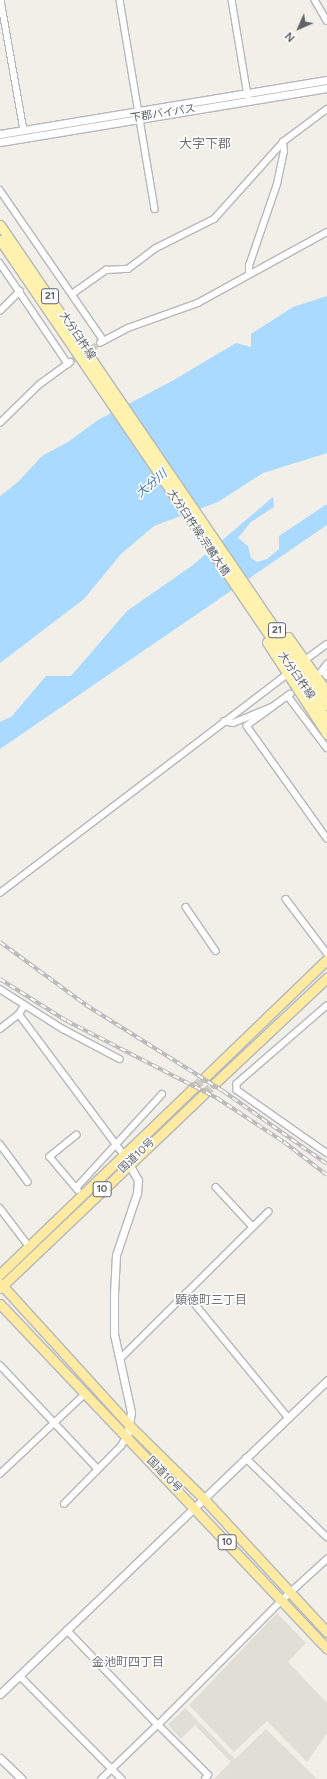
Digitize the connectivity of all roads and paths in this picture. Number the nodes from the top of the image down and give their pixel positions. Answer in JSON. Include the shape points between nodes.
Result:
{"nodes":[{"id":1,"x":1,"y":0,"type":"edge"},
{"id":2,"x":120,"y":0,"type":"edge"},
{"id":3,"x":232,"y":0,"type":"edge"},
{"id":4,"x":315,"y":0,"type":"edge"},
{"id":5,"x":327,"y":21,"type":"edge"},
{"id":6,"x":327,"y":80,"type":"edge"},
{"id":7,"x":327,"y":88,"type":"edge"},
{"id":8,"x":248,"y":96,"type":"junction"},
{"id":9,"x":327,"y":109,"type":"edge"},
{"id":10,"x":139,"y":114,"type":"junction"},
{"id":11,"x":24,"y":130,"type":"junction"},
{"id":12,"x":0,"y":134,"type":"edge"},
{"id":13,"x":0,"y":142,"type":"edge"},
{"id":14,"x":283,"y":142,"type":"junction"},
{"id":15,"x":0,"y":190,"type":"edge"},
{"id":16,"x":155,"y":208,"type":"dead end"},
{"id":17,"x":0,"y":225,"type":"edge"},
{"id":18,"x":327,"y":232,"type":"edge"},
{"id":19,"x":0,"y":240,"type":"edge"},
{"id":20,"x":0,"y":263,"type":"edge"},
{"id":21,"x":249,"y":274,"type":"junction"},
{"id":22,"x":20,"y":291,"type":"junction"},
{"id":23,"x":72,"y":294,"type":"junction"},
{"id":24,"x":0,"y":311,"type":"edge"},
{"id":25,"x":99,"y":368,"type":"joint"},
{"id":26,"x":90,"y":375,"type":"joint"},
{"id":27,"x":0,"y":423,"type":"edge"},
{"id":28,"x":257,"y":601,"type":"joint"},
{"id":29,"x":327,"y":644,"type":"edge"},
{"id":30,"x":294,"y":664,"type":"junction"},
{"id":31,"x":327,"y":664,"type":"edge"},
{"id":32,"x":325,"y":668,"type":"edge"},
{"id":33,"x":327,"y":676,"type":"edge"},
{"id":34,"x":327,"y":692,"type":"edge"},
{"id":35,"x":327,"y":705,"type":"edge"},
{"id":36,"x":275,"y":706,"type":"junction"},
{"id":37,"x":327,"y":720,"type":"edge"},
{"id":38,"x":224,"y":721,"type":"junction"},
{"id":39,"x":327,"y":734,"type":"edge"},
{"id":40,"x":327,"y":748,"type":"edge"},
{"id":41,"x":327,"y":838,"type":"edge"},
{"id":42,"x":0,"y":893,"type":"edge"},
{"id":43,"x":286,"y":899,"type":"dead end"},
{"id":44,"x":186,"y":907,"type":"dead end"},
{"id":45,"x":216,"y":951,"type":"dead end"},
{"id":46,"x":327,"y":953,"type":"edge"},
{"id":47,"x":327,"y":959,"type":"edge"},
{"id":48,"x":327,"y":978,"type":"edge"},
{"id":49,"x":0,"y":989,"type":"edge"},
{"id":50,"x":24,"y":1006,"type":"junction"},
{"id":51,"x":327,"y":1006,"type":"edge"},
{"id":52,"x":19,"y":1014,"type":"junction"},
{"id":53,"x":0,"y":1029,"type":"edge"},
{"id":54,"x":120,"y":1059,"type":"dead end"},
{"id":55,"x":205,"y":1077,"type":"tunnel mouth"},
{"id":56,"x":215,"y":1083,"type":"tunnel mouth"},
{"id":57,"x":194,"y":1087,"type":"tunnel mouth"},
{"id":58,"x":162,"y":1094,"type":"dead end"},
{"id":59,"x":204,"y":1094,"type":"tunnel mouth"},
{"id":60,"x":77,"y":1134,"type":"dead end"},
{"id":61,"x":0,"y":1144,"type":"edge"},
{"id":62,"x":116,"y":1144,"type":"junction"},
{"id":63,"x":326,"y":1150,"type":"edge"},
{"id":64,"x":126,"y":1159,"type":"junction"},
{"id":65,"x":28,"y":1182,"type":"dead end"},
{"id":66,"x":216,"y":1187,"type":"dead end"},
{"id":67,"x":79,"y":1191,"type":"junction"},
{"id":68,"x":0,"y":1208,"type":"edge"},
{"id":69,"x":268,"y":1212,"type":"dead end"},
{"id":70,"x":253,"y":1227,"type":"junction"},
{"id":71,"x":29,"y":1246,"type":"junction"},
{"id":72,"x":0,"y":1274,"type":"edge"},
{"id":73,"x":1,"y":1286,"type":"edge"},
{"id":74,"x":186,"y":1293,"type":"junction"},
{"id":75,"x":0,"y":1304,"type":"edge"},
{"id":76,"x":120,"y":1359,"type":"junction"},
{"id":77,"x":0,"y":1365,"type":"edge"},
{"id":78,"x":327,"y":1380,"type":"edge"},
{"id":79,"x":86,"y":1393,"type":"junction"},
{"id":80,"x":288,"y":1417,"type":"junction"},
{"id":81,"x":55,"y":1422,"type":"junction"},
{"id":82,"x":130,"y":1426,"type":"junction"},
{"id":83,"x":127,"y":1436,"type":"junction"},
{"id":84,"x":246,"y":1458,"type":"junction"},
{"id":85,"x":98,"y":1469,"type":"junction"},
{"id":86,"x":0,"y":1474,"type":"edge"},
{"id":87,"x":205,"y":1500,"type":"junction"},
{"id":88,"x":64,"y":1504,"type":"dead end"},
{"id":89,"x":196,"y":1508,"type":"junction"},
{"id":90,"x":327,"y":1537,"type":"edge"},
{"id":91,"x":327,"y":1559,"type":"edge"},
{"id":92,"x":290,"y":1593,"type":"junction"},
{"id":93,"x":282,"y":1600,"type":"junction"},
{"id":94,"x":67,"y":1630,"type":"junction"},
{"id":95,"x":327,"y":1632,"type":"edge"},
{"id":96,"x":327,"y":1648,"type":"edge"},
{"id":97,"x":20,"y":1676,"type":"junction"},
{"id":98,"x":0,"y":1694,"type":"edge"},
{"id":99,"x":158,"y":1725,"type":"junction"},
{"id":100,"x":0,"y":1758,"type":"edge"},
{"id":101,"x":113,"y":1770,"type":"junction"},
{"id":102,"x":22,"y":1779,"type":"edge"},
{"id":103,"x":102,"y":1779,"type":"edge"},
{"id":104,"x":122,"y":1779,"type":"edge"},
{"id":105,"x":204,"y":1779,"type":"edge"}],
"edges":[{"from":1,"to":11,"type":"street"},
{"from":2,"to":10,"type":"street"},
{"from":3,"to":8,"type":"street"},
{"from":4,"to":5,"type":"street"},
{"from":6,"to":8,"type":"street","name":"下郡バイパス"},
{"from":7,"to":8,"type":"street","name":"下郡バイパス"},
{"from":8,"to":10,"type":"street","name":"下郡バイパス"},
{"from":9,"to":14,"type":"street"},
{"from":10,"to":11,"type":"street","name":"下郡バイパス"},
{"from":10,"to":13,"type":"street","name":"下郡バイパス"},
{"from":10,"to":16,"type":"street"},
{"from":11,"to":12,"type":"street","name":"下郡バイパス"},
{"from":14,"to":21,"type":"street","via":[[284,152],[277,184],[249,266]]},
{"from":14,"to":23,"type":"street","via":[[214,219],[163,244],[128,269],[106,270]]},
{"from":15,"to":23,"type":"street"},
{"from":17,"to":25,"type":"main road","name":"大分臼杵線","number":"21"},
{"from":18,"to":21,"type":"street"},
{"from":19,"to":26,"type":"main road","name":"大分臼杵線","number":"21"},
{"from":20,"to":22,"type":"street"},
{"from":21,"to":23,"type":"street","via":[[198,303],[128,328],[102,342]]},
{"from":22,"to":24,"type":"street"},
{"from":22,"to":27,"type":"street","via":[[69,363],[40,384]]},
{"from":25,"to":28,"type":"main road","name":"大分臼杵線;宗麟大橋","number":"21"},
{"from":26,"to":30,"type":"main road","name":"大分臼杵線;宗麟大橋","number":"21","via":[[252,612]]},
{"from":28,"to":30,"type":"main road","name":"大分臼杵線","number":"21"},
{"from":29,"to":30,"type":"street"},
{"from":30,"to":34,"type":"main road"},
{"from":30,"to":35,"type":"main road","name":"大分臼杵線","number":"21"},
{"from":30,"to":37,"type":"main road","name":"大分臼杵線","number":"21"},
{"from":30,"to":38,"type":"street"},
{"from":30,"to":39,"type":"main road"},
{"from":31,"to":32,"type":"street","via":[[321,672]]},
{"from":32,"to":33,"type":"street"},
{"from":36,"to":38,"type":"street","via":[[233,723]]},
{"from":36,"to":40,"type":"street","via":[[290,695]]},
{"from":36,"to":41,"type":"street","via":[[247,726]]},
{"from":38,"to":42,"type":"street"},
{"from":43,"to":46,"type":"street"},
{"from":44,"to":45,"type":"street"},
{"from":47,"to":55,"type":"highway"},
{"from":48,"to":56,"type":"highway"},
{"from":49,"to":50,"type":"street"},
{"from":50,"to":52,"type":"street"},
{"from":50,"to":54,"type":"street"},
{"from":51,"to":63,"type":"street","via":[[237,1084],[237,1090]]},
{"from":52,"to":53,"type":"street"},
{"from":52,"to":62,"type":"street"},
{"from":57,"to":64,"type":"highway","name":"国道10号","number":"10"},
{"from":58,"to":62,"type":"street"},
{"from":59,"to":64,"type":"highway","name":"国道10号","number":"10"},
{"from":60,"to":67,"type":"street","via":[[50,1157]]},
{"from":61,"to":65,"type":"street"},
{"from":62,"to":64,"type":"street"},
{"from":62,"to":67,"type":"street"},
{"from":64,"to":67,"type":"highway","name":"国道10号","number":"10"},
{"from":64,"to":73,"type":"highway","name":"国道10号","number":"10"},
{"from":64,"to":76,"type":"street","via":[[137,1174],[138,1187],[116,1255],[113,1315]]},
{"from":66,"to":70,"type":"street"},
{"from":67,"to":71,"type":"highway","name":"国道10号","number":"10"},
{"from":68,"to":71,"type":"street"},
{"from":69,"to":70,"type":"street"},
{"from":70,"to":74,"type":"street"},
{"from":71,"to":72,"type":"highway","name":"国道10号","number":"10"},
{"from":73,"to":82,"type":"highway","name":"国道10号","number":"10"},
{"from":74,"to":76,"type":"street"},
{"from":74,"to":80,"type":"street"},
{"from":75,"to":79,"type":"highway","name":"国道10号","number":"10"},
{"from":76,"to":82,"type":"street","via":[[132,1412]]},
{"from":77,"to":81,"type":"street"},
{"from":78,"to":80,"type":"street"},
{"from":79,"to":81,"type":"street"},
{"from":79,"to":83,"type":"highway","name":"国道10号","number":"10"},
{"from":80,"to":84,"type":"street"},
{"from":81,"to":85,"type":"street"},
{"from":81,"to":86,"type":"street"},
{"from":82,"to":83,"type":"street"},
{"from":82,"to":87,"type":"highway","name":"国道10号","number":"10"},
{"from":83,"to":85,"type":"street","via":[[121,1446]]},
{"from":83,"to":89,"type":"highway","name":"国道10号","number":"10"},
{"from":84,"to":87,"type":"street"},
{"from":84,"to":90,"type":"street"},
{"from":85,"to":88,"type":"street"},
{"from":87,"to":89,"type":"street"},
{"from":87,"to":92,"type":"highway","name":"国道10号","number":"10"},
{"from":89,"to":93,"type":"highway","name":"国道10号","number":"10"},
{"from":89,"to":94,"type":"street"},
{"from":91,"to":92,"type":"street"},
{"from":92,"to":93,"type":"street"},
{"from":92,"to":95,"type":"highway","name":"国道10号","number":"10"},
{"from":93,"to":96,"type":"highway","name":"国道10号","number":"10"},
{"from":93,"to":99,"type":"street"},
{"from":94,"to":97,"type":"street"},
{"from":94,"to":99,"type":"street"},
{"from":97,"to":98,"type":"street"},
{"from":97,"to":101,"type":"street"},
{"from":99,"to":101,"type":"street"},
{"from":99,"to":105,"type":"street","via":[[208,1775]]},
{"from":100,"to":102,"type":"street"},
{"from":101,"to":103,"type":"street"},
{"from":101,"to":104,"type":"street"}]}
